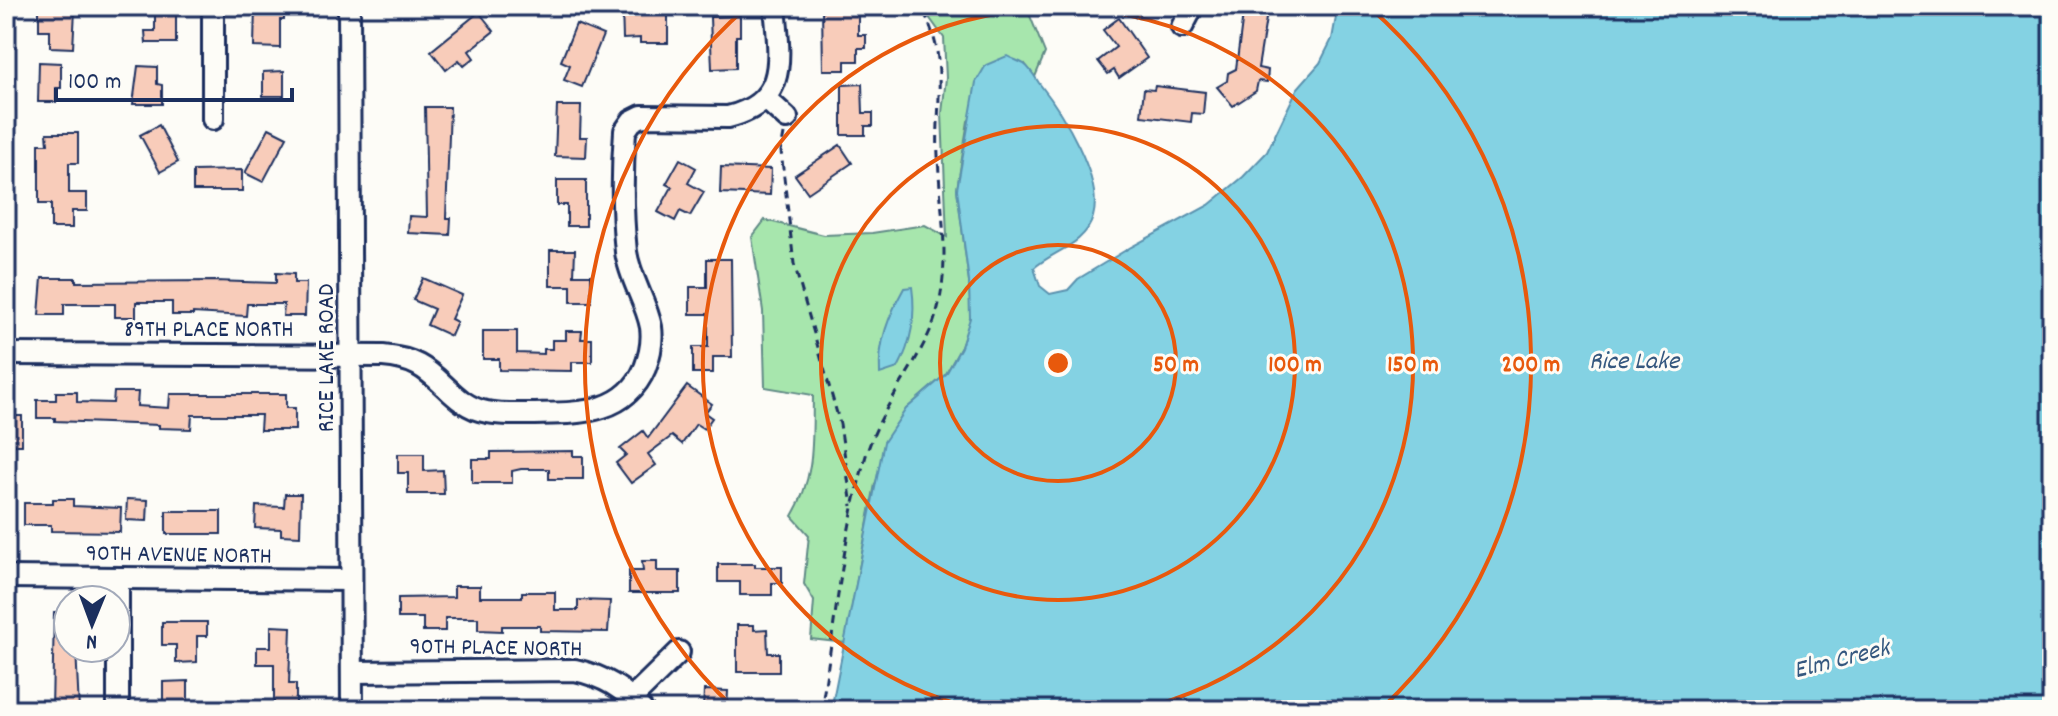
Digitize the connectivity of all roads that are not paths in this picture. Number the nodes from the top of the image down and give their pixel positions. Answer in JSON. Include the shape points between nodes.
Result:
{"nodes":[{"id":1,"x":213,"y":6,"type":"edge"},
{"id":2,"x":349,"y":6,"type":"edge"},
{"id":3,"x":775,"y":6,"type":"edge"},
{"id":4,"x":1193,"y":6,"type":"edge"},
{"id":5,"x":1182,"y":27,"type":"dead end"},
{"id":6,"x":766,"y":99,"type":"junction"},
{"id":7,"x":787,"y":118,"type":"road end"},
{"id":8,"x":213,"y":119,"type":"dead end"},
{"id":9,"x":6,"y":354,"type":"edge"},
{"id":10,"x":351,"y":355,"type":"junction"},
{"id":11,"x":6,"y":577,"type":"edge"},
{"id":12,"x":118,"y":578,"type":"junction"},
{"id":13,"x":351,"y":580,"type":"junction"},
{"id":14,"x":679,"y":652,"type":"dead end"},
{"id":15,"x":352,"y":672,"type":"junction"},
{"id":16,"x":637,"y":704,"type":"edge"},
{"id":17,"x":118,"y":710,"type":"edge"},
{"id":18,"x":352,"y":710,"type":"edge"}],
"edges":[{"from":1,"to":8,"type":"street"},
{"from":2,"to":10,"type":"street","name":"RICE LAKE ROAD"},
{"from":3,"to":6,"type":"street","via":[[779,58]]},
{"from":4,"to":5,"type":"street"},
{"from":6,"to":7,"type":"street"},
{"from":6,"to":10,"type":"street","name":"89TH PLACE NORTH","via":[[728,117],[642,116],[625,131],[626,253],[652,344],[642,376],[618,401],[586,413],[484,412],[464,403],[418,365],[401,358]]},
{"from":9,"to":10,"type":"street","name":"89TH PLACE NORTH"},
{"from":10,"to":13,"type":"street","name":"RICE LAKE ROAD"},
{"from":11,"to":12,"type":"street","name":"90TH AVENUE NORTH"},
{"from":12,"to":13,"type":"street","name":"90TH AVENUE NORTH"},
{"from":12,"to":17,"type":"street"},
{"from":13,"to":15,"type":"street","name":"RICE LAKE ROAD"},
{"from":14,"to":16,"type":"street"},
{"from":15,"to":16,"type":"street","name":"90TH PLACE NORTH","via":[[575,670],[596,674]]},
{"from":15,"to":18,"type":"street","name":"RICE LAKE ROAD"}]}
